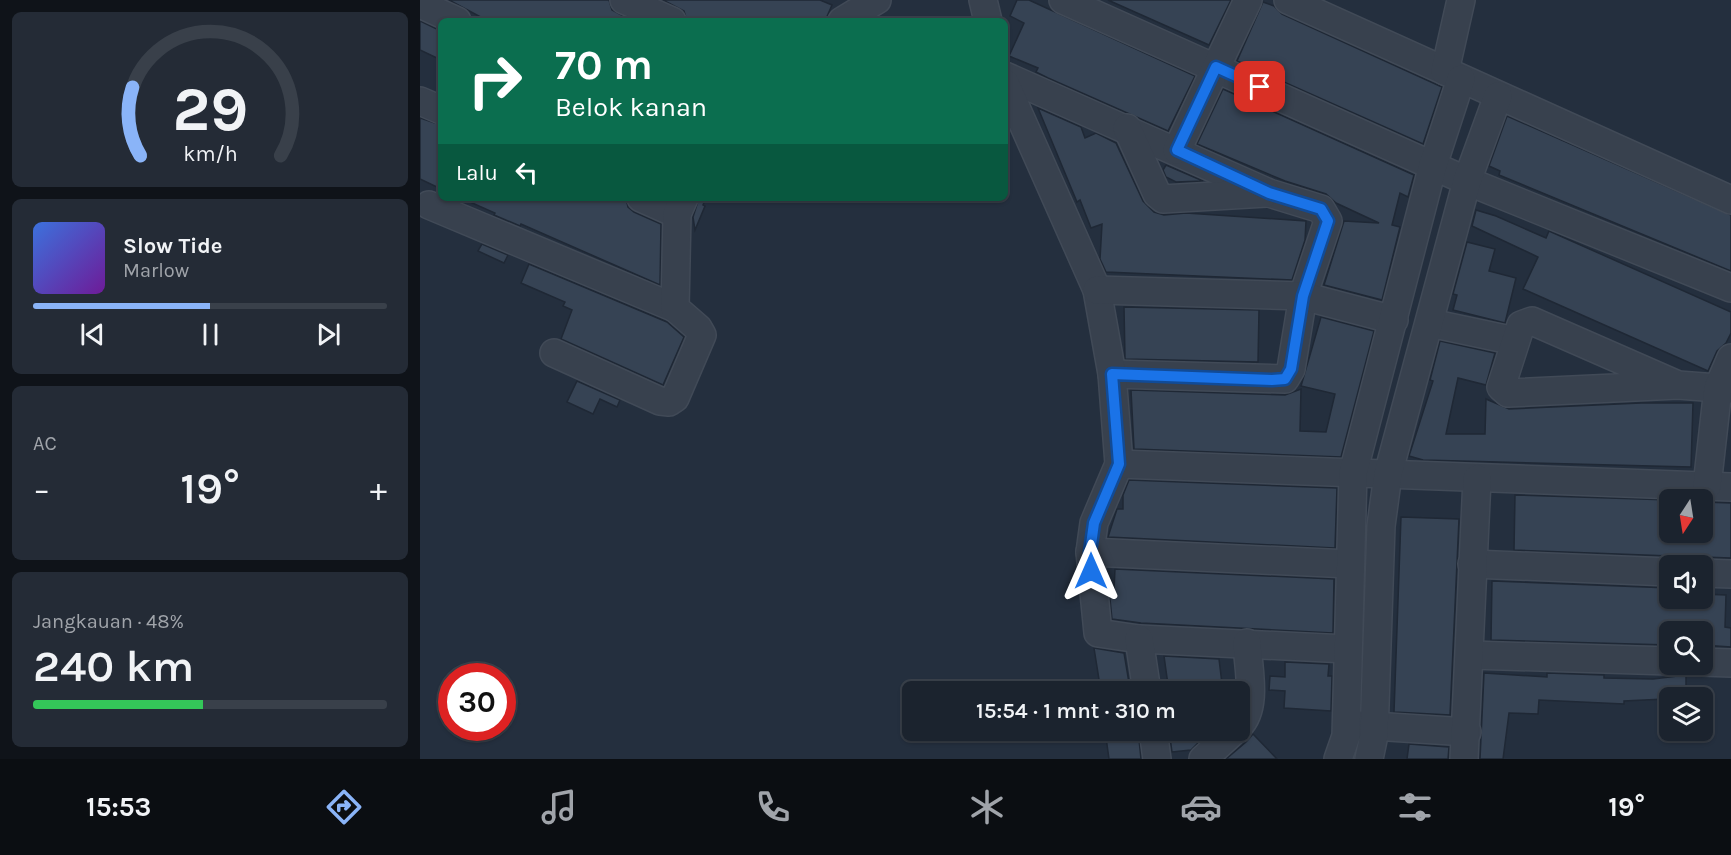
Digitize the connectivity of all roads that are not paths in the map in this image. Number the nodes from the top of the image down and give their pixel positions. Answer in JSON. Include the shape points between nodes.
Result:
{"nodes":[{"id":1,"x":624,"y":0,"type":"edge"},
{"id":2,"x":983,"y":0,"type":"edge"},
{"id":3,"x":1063,"y":0,"type":"edge"},
{"id":4,"x":1248,"y":0,"type":"edge"},
{"id":5,"x":1288,"y":0,"type":"edge"},
{"id":6,"x":1461,"y":0,"type":"edge"},
{"id":7,"x":420,"y":4,"type":"edge"},
{"id":8,"x":450,"y":18,"type":"edge"},
{"id":9,"x":665,"y":18,"type":"edge"},
{"id":10,"x":987,"y":18,"type":"edge"},
{"id":11,"x":1216,"y":67,"type":"junction"},
{"id":12,"x":1453,"y":75,"type":"junction"},
{"id":13,"x":1008,"y":77,"type":"edge"},
{"id":14,"x":1008,"y":90,"type":"edge"},
{"id":15,"x":1498,"y":96,"type":"junction"},
{"id":16,"x":420,"y":101,"type":"edge"},
{"id":17,"x":438,"y":110,"type":"edge"},
{"id":18,"x":1126,"y":128,"type":"junction"},
{"id":19,"x":1177,"y":150,"type":"junction"},
{"id":20,"x":1433,"y":165,"type":"junction"},
{"id":21,"x":1467,"y":181,"type":"junction"},
{"id":22,"x":1269,"y":193,"type":"junction"},
{"id":23,"x":1731,"y":200,"type":"edge"},
{"id":24,"x":656,"y":201,"type":"edge"},
{"id":25,"x":429,"y":205,"type":"dead end"},
{"id":26,"x":681,"y":206,"type":"edge"},
{"id":27,"x":1731,"y":288,"type":"edge"},
{"id":28,"x":1097,"y":290,"type":"junction"},
{"id":29,"x":1303,"y":296,"type":"junction"},
{"id":30,"x":675,"y":308,"type":"junction"},
{"id":31,"x":1394,"y":320,"type":"junction"},
{"id":32,"x":1430,"y":323,"type":"junction"},
{"id":33,"x":1515,"y":341,"type":"junction"},
{"id":34,"x":554,"y":353,"type":"dead end"},
{"id":35,"x":1731,"y":358,"type":"edge"},
{"id":36,"x":1112,"y":374,"type":"junction"},
{"id":37,"x":1678,"y":385,"type":"junction"},
{"id":38,"x":1725,"y":388,"type":"edge"},
{"id":39,"x":1119,"y":464,"type":"junction"},
{"id":40,"x":1353,"y":473,"type":"junction"},
{"id":41,"x":1388,"y":474,"type":"junction"},
{"id":42,"x":1477,"y":479,"type":"junction"},
{"id":43,"x":1719,"y":487,"type":"edge"},
{"id":44,"x":1090,"y":552,"type":"junction"},
{"id":45,"x":1350,"y":564,"type":"junction"},
{"id":46,"x":1472,"y":564,"type":"junction"},
{"id":47,"x":1659,"y":572,"type":"edge"},
{"id":48,"x":1713,"y":573,"type":"edge"},
{"id":49,"x":1731,"y":574,"type":"edge"},
{"id":50,"x":1138,"y":639,"type":"junction"},
{"id":51,"x":1247,"y":643,"type":"junction"},
{"id":52,"x":1347,"y":649,"type":"junction"},
{"id":53,"x":1471,"y":655,"type":"junction"},
{"id":54,"x":1659,"y":661,"type":"edge"},
{"id":55,"x":1713,"y":663,"type":"edge"},
{"id":56,"x":1731,"y":663,"type":"edge"},
{"id":57,"x":1145,"y":681,"type":"edge"},
{"id":58,"x":1249,"y":681,"type":"edge"},
{"id":59,"x":1346,"y":724,"type":"junction"},
{"id":60,"x":1374,"y":725,"type":"junction"},
{"id":61,"x":1467,"y":732,"type":"junction"},
{"id":62,"x":1155,"y":741,"type":"edge"},
{"id":63,"x":1223,"y":741,"type":"edge"},
{"id":64,"x":1157,"y":759,"type":"edge"},
{"id":65,"x":1203,"y":759,"type":"edge"},
{"id":66,"x":1338,"y":759,"type":"edge"},
{"id":67,"x":1370,"y":759,"type":"edge"},
{"id":68,"x":1464,"y":759,"type":"edge"}],
"edges":[{"from":1,"to":9,"type":"street"},
{"from":2,"to":10,"type":"street"},
{"from":3,"to":11,"type":"street"},
{"from":4,"to":11,"type":"street"},
{"from":5,"to":12,"type":"street"},
{"from":6,"to":12,"type":"street"},
{"from":7,"to":8,"type":"street"},
{"from":11,"to":19,"type":"street"},
{"from":11,"to":20,"type":"street"},
{"from":12,"to":15,"type":"street"},
{"from":12,"to":20,"type":"street"},
{"from":13,"to":18,"type":"street"},
{"from":14,"to":28,"type":"street"},
{"from":15,"to":21,"type":"street"},
{"from":15,"to":23,"type":"street"},
{"from":16,"to":17,"type":"street"},
{"from":18,"to":19,"type":"street"},
{"from":18,"to":22,"type":"street","via":[[1163,200]]},
{"from":19,"to":22,"type":"street"},
{"from":20,"to":21,"type":"street"},
{"from":20,"to":31,"type":"street"},
{"from":21,"to":27,"type":"street"},
{"from":21,"to":32,"type":"street"},
{"from":22,"to":29,"type":"street","via":[[1326,214],[1328,221]]},
{"from":24,"to":26,"type":"street"},
{"from":25,"to":30,"type":"street"},
{"from":26,"to":30,"type":"street"},
{"from":28,"to":29,"type":"street"},
{"from":28,"to":36,"type":"street"},
{"from":29,"to":31,"type":"street"},
{"from":29,"to":36,"type":"street","via":[[1291,369],[1285,379]]},
{"from":30,"to":34,"type":"street","via":[[702,335],[675,398],[669,402]]},
{"from":31,"to":40,"type":"street"},
{"from":32,"to":33,"type":"street"},
{"from":32,"to":41,"type":"street"},
{"from":33,"to":37,"type":"street","via":[[1521,325],[1532,321]]},
{"from":33,"to":37,"type":"street","via":[[1502,387],[1508,393]]},
{"from":35,"to":38,"type":"street"},
{"from":36,"to":39,"type":"street"},
{"from":37,"to":38,"type":"street"},
{"from":38,"to":43,"type":"street"},
{"from":39,"to":40,"type":"street"},
{"from":39,"to":44,"type":"street","via":[[1094,523]]},
{"from":40,"to":41,"type":"street"},
{"from":40,"to":45,"type":"street"},
{"from":41,"to":42,"type":"street"},
{"from":41,"to":60,"type":"street","via":[[1382,526]]},
{"from":42,"to":43,"type":"street"},
{"from":42,"to":46,"type":"street"},
{"from":44,"to":45,"type":"street"},
{"from":44,"to":50,"type":"street","via":[[1098,633]]},
{"from":45,"to":52,"type":"street"},
{"from":46,"to":47,"type":"street"},
{"from":46,"to":53,"type":"street"},
{"from":48,"to":49,"type":"street"},
{"from":50,"to":51,"type":"street"},
{"from":50,"to":57,"type":"street"},
{"from":51,"to":52,"type":"street"},
{"from":51,"to":58,"type":"street"},
{"from":52,"to":59,"type":"street"},
{"from":53,"to":54,"type":"street"},
{"from":53,"to":61,"type":"street"},
{"from":55,"to":56,"type":"street"},
{"from":59,"to":60,"type":"street"},
{"from":59,"to":66,"type":"street"},
{"from":60,"to":61,"type":"street"},
{"from":60,"to":67,"type":"street"},
{"from":61,"to":68,"type":"street"},
{"from":62,"to":64,"type":"street"},
{"from":63,"to":65,"type":"street"}]}
